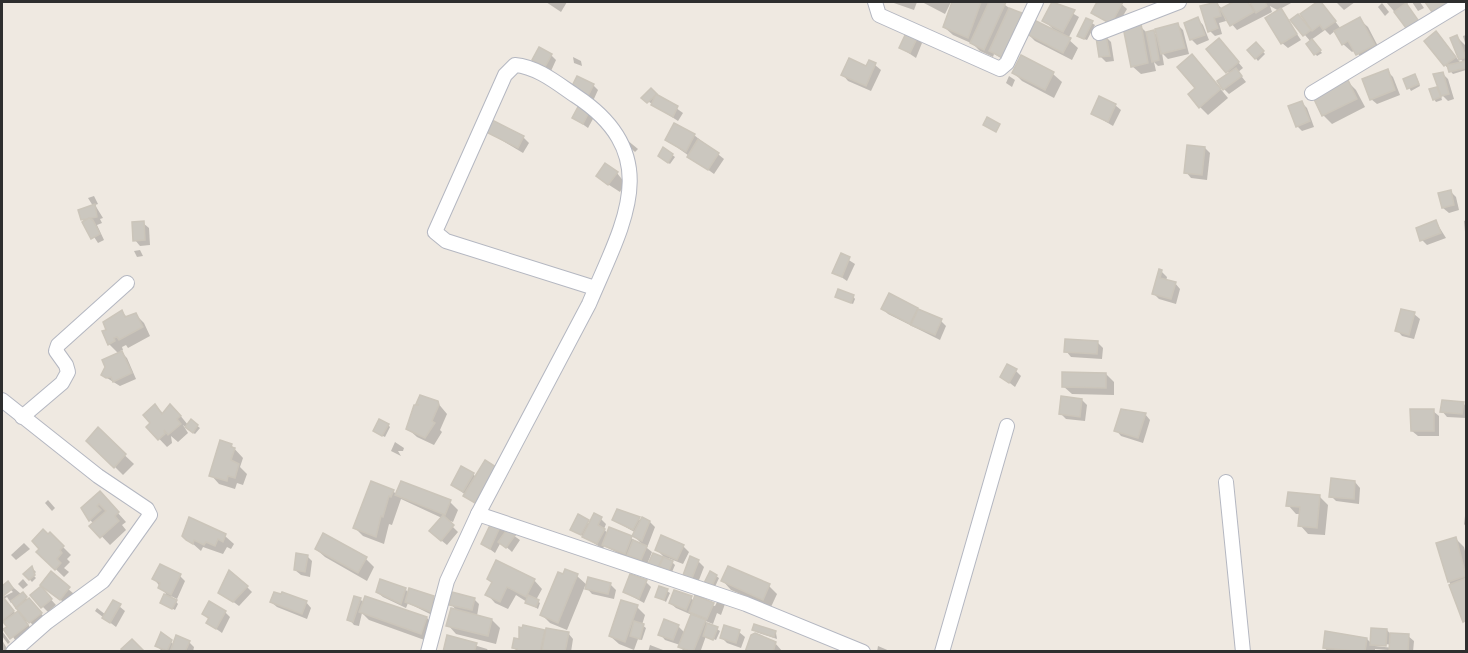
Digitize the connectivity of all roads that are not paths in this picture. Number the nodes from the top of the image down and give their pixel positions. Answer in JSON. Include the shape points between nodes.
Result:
{"nodes":[{"id":1,"x":875,"y":2,"type":"edge"},
{"id":2,"x":1036,"y":2,"type":"edge"},
{"id":3,"x":1179,"y":2,"type":"edge"},
{"id":4,"x":1463,"y":2,"type":"edge"},
{"id":5,"x":1099,"y":33,"type":"dead end"},
{"id":6,"x":1312,"y":93,"type":"dead end"},
{"id":7,"x":127,"y":283,"type":"dead end"},
{"id":8,"x":595,"y":288,"type":"junction"},
{"id":9,"x":2,"y":400,"type":"edge"},
{"id":10,"x":22,"y":417,"type":"junction"},
{"id":11,"x":1007,"y":426,"type":"dead end"},
{"id":12,"x":1226,"y":482,"type":"dead end"},
{"id":13,"x":478,"y":514,"type":"junction"},
{"id":14,"x":13,"y":651,"type":"edge"},
{"id":15,"x":428,"y":651,"type":"edge"},
{"id":16,"x":863,"y":651,"type":"edge"},
{"id":17,"x":942,"y":651,"type":"edge"},
{"id":18,"x":1244,"y":651,"type":"edge"}],
"edges":[{"from":1,"to":2,"type":"street","via":[[879,15],[1000,69],[1007,63]]},
{"from":3,"to":5,"type":"street"},
{"from":4,"to":6,"type":"street"},
{"from":7,"to":10,"type":"street","via":[[58,345],[56,351],[68,372],[62,383]]},
{"from":8,"to":8,"type":"street","via":[[617,236],[629,194],[631,168],[624,146],[597,110],[540,73],[516,65],[505,75],[435,232],[446,241]]},
{"from":8,"to":13,"type":"street"},
{"from":9,"to":10,"type":"street"},
{"from":10,"to":14,"type":"street","via":[[150,514],[103,581]]},
{"from":11,"to":17,"type":"street"},
{"from":12,"to":18,"type":"street"},
{"from":13,"to":15,"type":"street","via":[[447,581]]},
{"from":13,"to":16,"type":"street","via":[[746,604]]}]}
